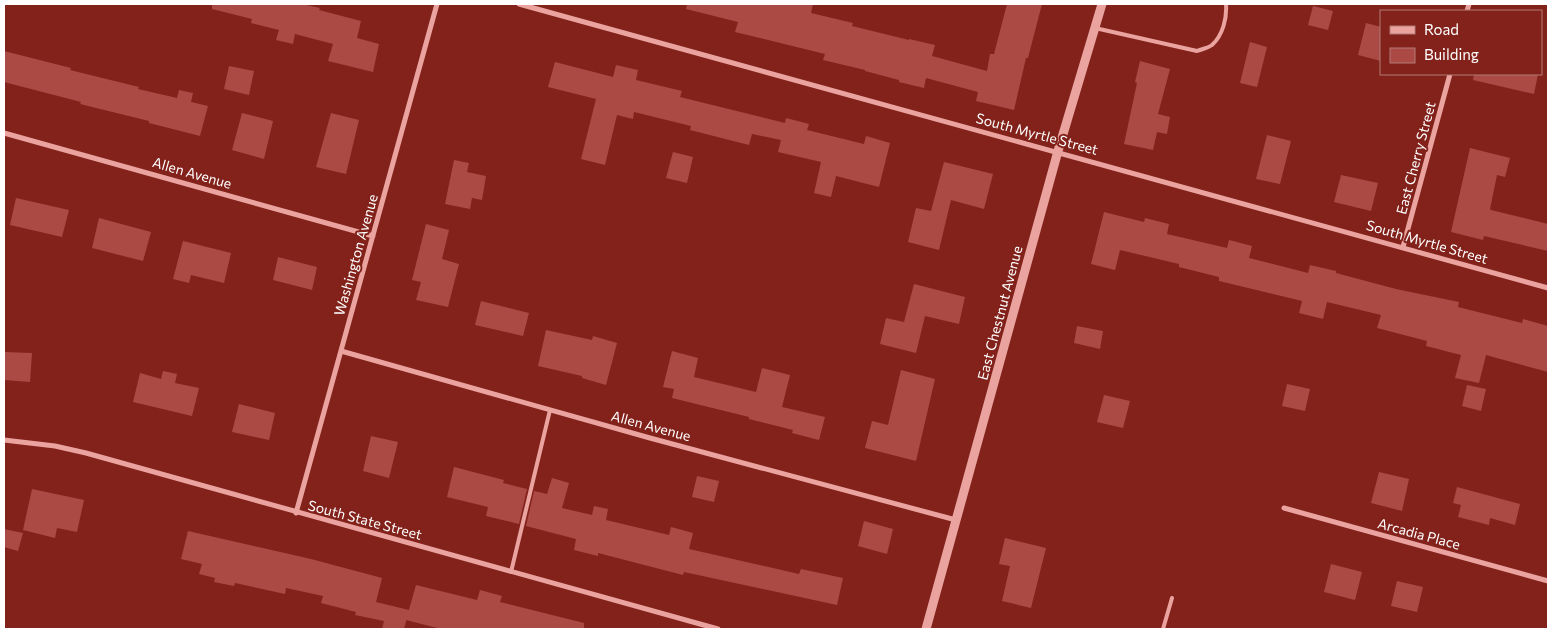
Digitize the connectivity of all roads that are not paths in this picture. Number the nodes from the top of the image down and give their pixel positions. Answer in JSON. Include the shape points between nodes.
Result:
{"nodes":[{"id":1,"x":437,"y":4,"type":"edge"},
{"id":2,"x":519,"y":4,"type":"edge"},
{"id":3,"x":1102,"y":4,"type":"edge"},
{"id":4,"x":1226,"y":4,"type":"edge"},
{"id":5,"x":1095,"y":28,"type":"junction"},
{"id":6,"x":1450,"y":75,"type":"edge"},
{"id":7,"x":4,"y":133,"type":"edge"},
{"id":8,"x":1058,"y":152,"type":"junction"},
{"id":9,"x":374,"y":236,"type":"junction"},
{"id":10,"x":1403,"y":248,"type":"junction"},
{"id":11,"x":1548,"y":288,"type":"edge"},
{"id":12,"x":341,"y":351,"type":"junction"},
{"id":13,"x":550,"y":410,"type":"junction"},
{"id":14,"x":4,"y":440,"type":"edge"},
{"id":15,"x":1284,"y":508,"type":"dead end"},
{"id":16,"x":296,"y":513,"type":"junction"},
{"id":17,"x":956,"y":520,"type":"junction"},
{"id":18,"x":511,"y":572,"type":"junction"},
{"id":19,"x":1548,"y":580,"type":"edge"},
{"id":20,"x":1172,"y":598,"type":"dead end"},
{"id":21,"x":718,"y":629,"type":"edge"},
{"id":22,"x":926,"y":629,"type":"edge"},
{"id":23,"x":1163,"y":629,"type":"edge"}],
"edges":[{"from":1,"to":9,"type":"street","name":"Washington Avenue"},
{"from":2,"to":8,"type":"street","name":"South Myrtle Street"},
{"from":3,"to":5,"type":"street","name":"East Chestnut Avenue"},
{"from":4,"to":5,"type":"lane","via":[[1223,29],[1218,38],[1211,46],[1197,51]]},
{"from":5,"to":8,"type":"street","name":"East Chestnut Avenue"},
{"from":6,"to":10,"type":"street","name":"East Cherry Street"},
{"from":7,"to":9,"type":"street","name":"Allen Avenue"},
{"from":8,"to":10,"type":"street","name":"South Myrtle Street"},
{"from":8,"to":17,"type":"street","name":"East Chestnut Avenue"},
{"from":9,"to":12,"type":"street","name":"Washington Avenue"},
{"from":10,"to":11,"type":"street","name":"South Myrtle Street"},
{"from":12,"to":13,"type":"street","name":"Allen Avenue"},
{"from":12,"to":16,"type":"street","name":"Washington Avenue"},
{"from":13,"to":17,"type":"street","name":"Allen Avenue"},
{"from":13,"to":18,"type":"lane"},
{"from":14,"to":16,"type":"street","name":"South State Street","via":[[78,451]]},
{"from":15,"to":19,"type":"street","name":"Arcadia Place"},
{"from":16,"to":18,"type":"street","name":"South State Street"},
{"from":17,"to":22,"type":"street","name":"East Chestnut Avenue"},
{"from":18,"to":21,"type":"street","name":"South State Street"},
{"from":20,"to":23,"type":"lane"}]}
